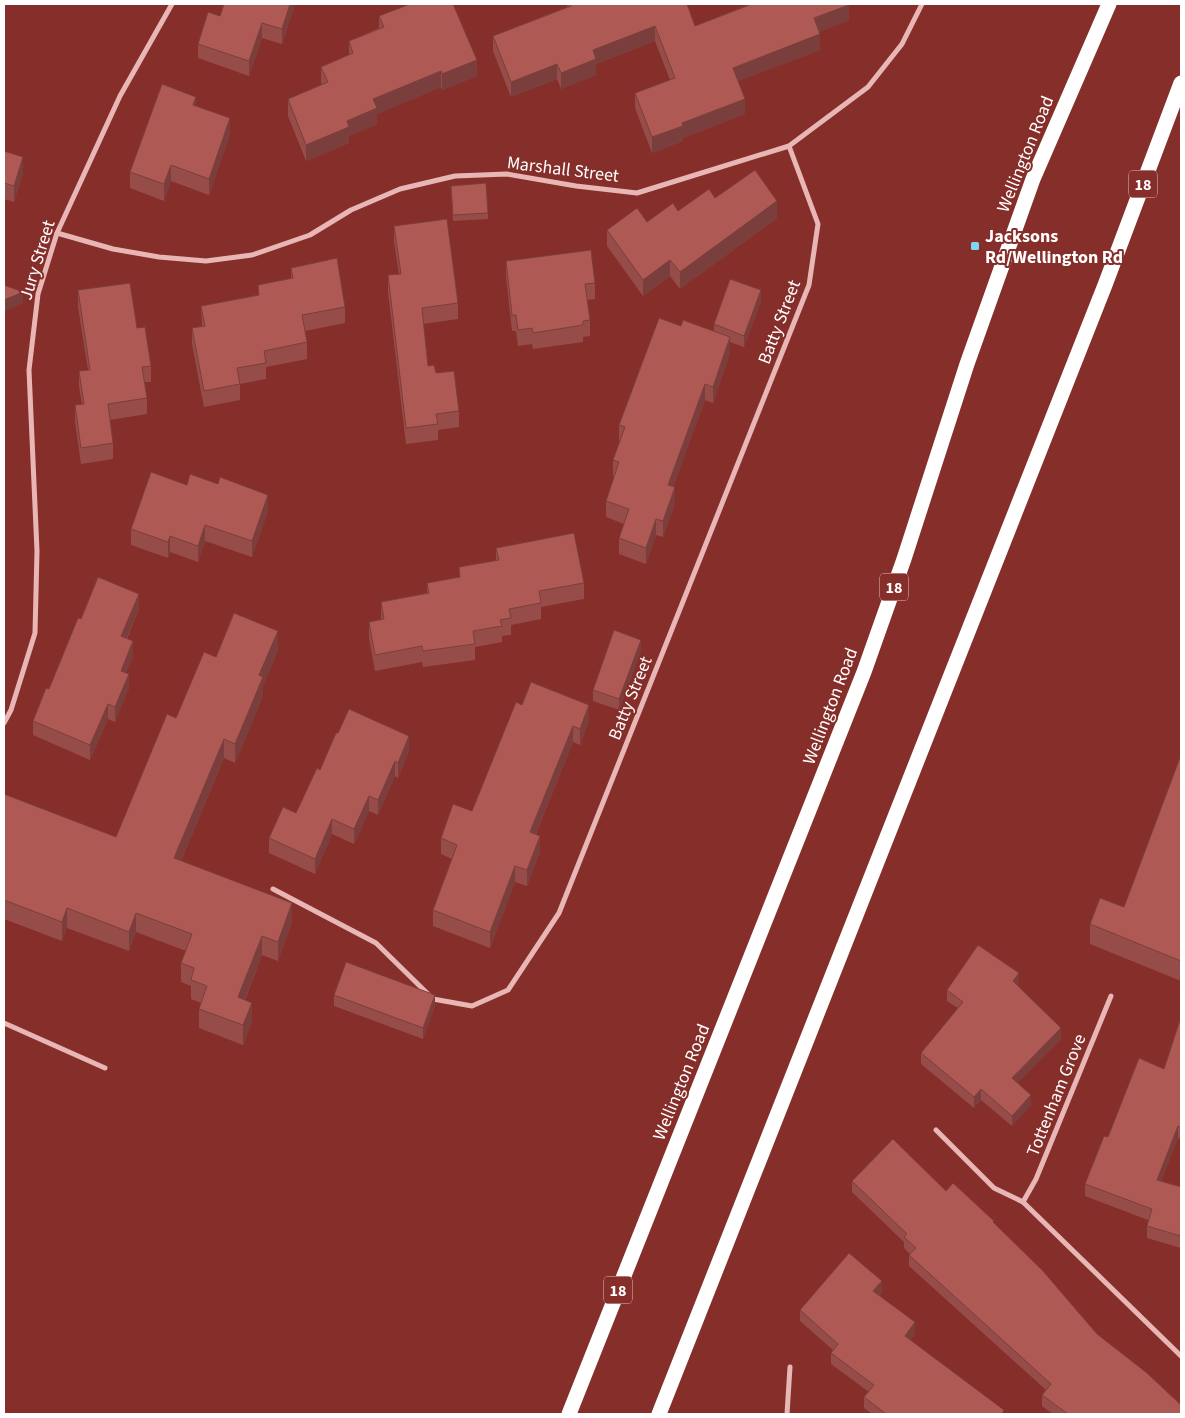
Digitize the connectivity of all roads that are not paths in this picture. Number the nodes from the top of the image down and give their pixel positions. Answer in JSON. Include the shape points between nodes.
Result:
{"nodes":[{"id":1,"x":172,"y":4,"type":"edge"},
{"id":2,"x":922,"y":4,"type":"edge"},
{"id":3,"x":1109,"y":4,"type":"edge"},
{"id":4,"x":1181,"y":83,"type":"edge"},
{"id":5,"x":790,"y":146,"type":"junction"},
{"id":6,"x":57,"y":232,"type":"junction"},
{"id":7,"x":4,"y":723,"type":"edge"},
{"id":8,"x":273,"y":888,"type":"dead end"},
{"id":9,"x":1111,"y":996,"type":"dead end"},
{"id":10,"x":4,"y":1023,"type":"edge"},
{"id":11,"x":105,"y":1068,"type":"dead end"},
{"id":12,"x":936,"y":1130,"type":"dead end"},
{"id":13,"x":1024,"y":1202,"type":"junction"},
{"id":14,"x":1181,"y":1356,"type":"edge"},
{"id":15,"x":790,"y":1367,"type":"dead end"},
{"id":16,"x":569,"y":1414,"type":"edge"},
{"id":17,"x":658,"y":1414,"type":"edge"},
{"id":18,"x":787,"y":1414,"type":"edge"}],
"edges":[{"from":1,"to":6,"type":"street","name":"Jury Street","via":[[120,96]]},
{"from":2,"to":5,"type":"street","name":"Marshall Street","via":[[902,44],[868,88]]},
{"from":3,"to":16,"type":"highway","name":"Wellington Road","number":"18","via":[[1033,179],[864,672]]},
{"from":4,"to":17,"type":"highway","number":"18","via":[[1105,285]]},
{"from":5,"to":6,"type":"street","name":"Marshall Street","via":[[637,193],[507,174],[455,176],[400,189],[351,210],[310,235],[252,255],[206,261],[113,249]]},
{"from":5,"to":8,"type":"street","name":"Batty Street","via":[[818,224],[809,285],[559,913],[508,990],[472,1006],[433,999],[376,943]]},
{"from":6,"to":7,"type":"street","name":"Jury Street","via":[[38,294],[29,370],[37,551],[35,633]]},
{"from":9,"to":13,"type":"street","name":"Tottenham Grove"},
{"from":10,"to":11,"type":"street"},
{"from":12,"to":13,"type":"street","via":[[994,1188]]},
{"from":13,"to":14,"type":"street"},
{"from":15,"to":18,"type":"street"}]}
